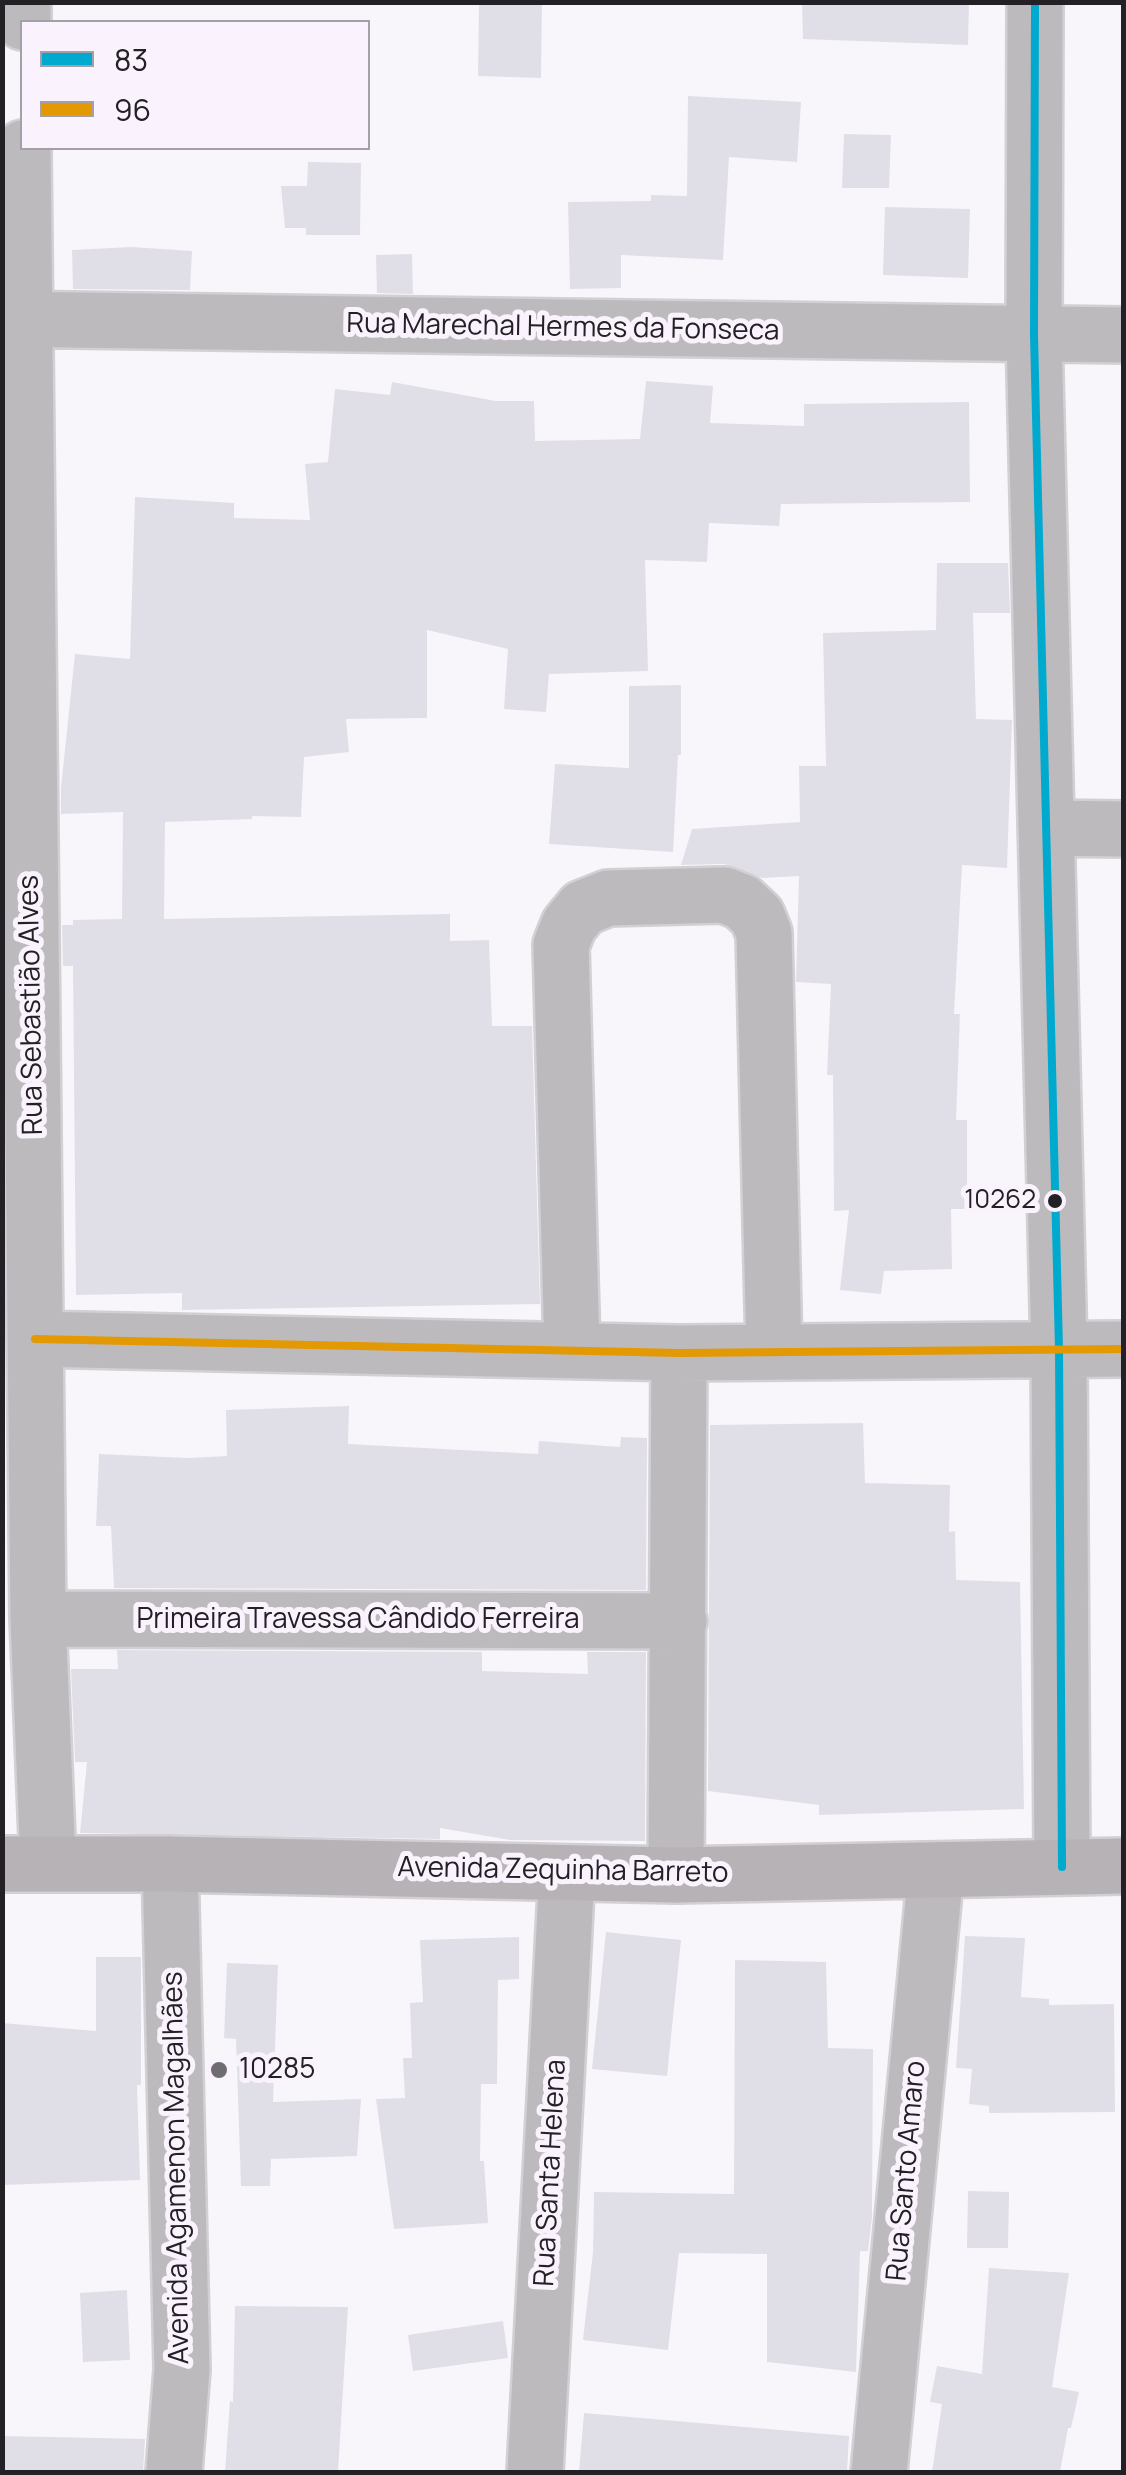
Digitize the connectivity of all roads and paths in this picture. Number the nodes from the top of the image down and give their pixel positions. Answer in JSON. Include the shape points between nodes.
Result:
{"nodes":[{"id":1,"x":1035,"y":2,"type":"edge"},
{"id":2,"x":24,"y":150,"type":"edge"},
{"id":3,"x":14,"y":319,"type":"edge"},
{"id":4,"x":1034,"y":335,"type":"junction"},
{"id":5,"x":1124,"y":335,"type":"edge"},
{"id":6,"x":1047,"y":828,"type":"junction"},
{"id":7,"x":1124,"y":829,"type":"edge"},
{"id":8,"x":36,"y":1339,"type":"junction"},
{"id":9,"x":1059,"y":1349,"type":"junction"},
{"id":10,"x":1124,"y":1349,"type":"edge"},
{"id":11,"x":572,"y":1350,"type":"junction"},
{"id":12,"x":774,"y":1351,"type":"junction"},
{"id":13,"x":679,"y":1352,"type":"junction"},
{"id":14,"x":38,"y":1619,"type":"junction"},
{"id":15,"x":678,"y":1621,"type":"junction"},
{"id":16,"x":25,"y":1863,"type":"edge"},
{"id":17,"x":170,"y":1864,"type":"junction"},
{"id":18,"x":1124,"y":1866,"type":"edge"},
{"id":19,"x":1062,"y":1867,"type":"junction"},
{"id":20,"x":936,"y":1870,"type":"junction"},
{"id":21,"x":568,"y":1873,"type":"junction"},
{"id":22,"x":676,"y":1875,"type":"junction"},
{"id":23,"x":174,"y":2472,"type":"edge"},
{"id":24,"x":535,"y":2472,"type":"edge"},
{"id":25,"x":879,"y":2472,"type":"edge"}],
"edges":[{"from":1,"to":4,"type":"street"},
{"from":2,"to":3,"type":"street","name":"Rua Sebastião Alves"},
{"from":3,"to":4,"type":"street","name":"Rua Marechal Hermes da Fonseca"},
{"from":3,"to":8,"type":"street","name":"Rua Sebastião Alves"},
{"from":4,"to":5,"type":"street","name":"Rua Marechal Hermes da Fonseca"},
{"from":4,"to":6,"type":"street"},
{"from":6,"to":7,"type":"street"},
{"from":6,"to":9,"type":"street"},
{"from":8,"to":11,"type":"street"},
{"from":8,"to":14,"type":"street","name":"Rua Sebastião Alves"},
{"from":9,"to":10,"type":"street"},
{"from":9,"to":12,"type":"street"},
{"from":9,"to":19,"type":"street"},
{"from":11,"to":12,"type":"street","via":[[562,945],[583,908],[608,898],[724,894],[757,916],[764,934]]},
{"from":11,"to":13,"type":"street"},
{"from":12,"to":13,"type":"street"},
{"from":13,"to":15,"type":"street"},
{"from":14,"to":15,"type":"street","name":"Primeira Travessa Cândido Ferreira"},
{"from":14,"to":16,"type":"street","name":"Rua Sebastião Alves"},
{"from":15,"to":22,"type":"street"},
{"from":16,"to":17,"type":"main road","name":"Avenida Zequinha Barreto"},
{"from":17,"to":21,"type":"main road","name":"Avenida Zequinha Barreto"},
{"from":17,"to":23,"type":"street","name":"Avenida Agamenon Magalhães","via":[[182,2369]]},
{"from":18,"to":19,"type":"main road","name":"Avenida Zequinha Barreto"},
{"from":19,"to":20,"type":"main road","name":"Avenida Zequinha Barreto"},
{"from":20,"to":22,"type":"main road","name":"Avenida Zequinha Barreto"},
{"from":20,"to":25,"type":"street","name":"Rua Santo Amaro"},
{"from":21,"to":22,"type":"main road","name":"Avenida Zequinha Barreto"},
{"from":21,"to":24,"type":"street","name":"Rua Santa Helena"}]}
